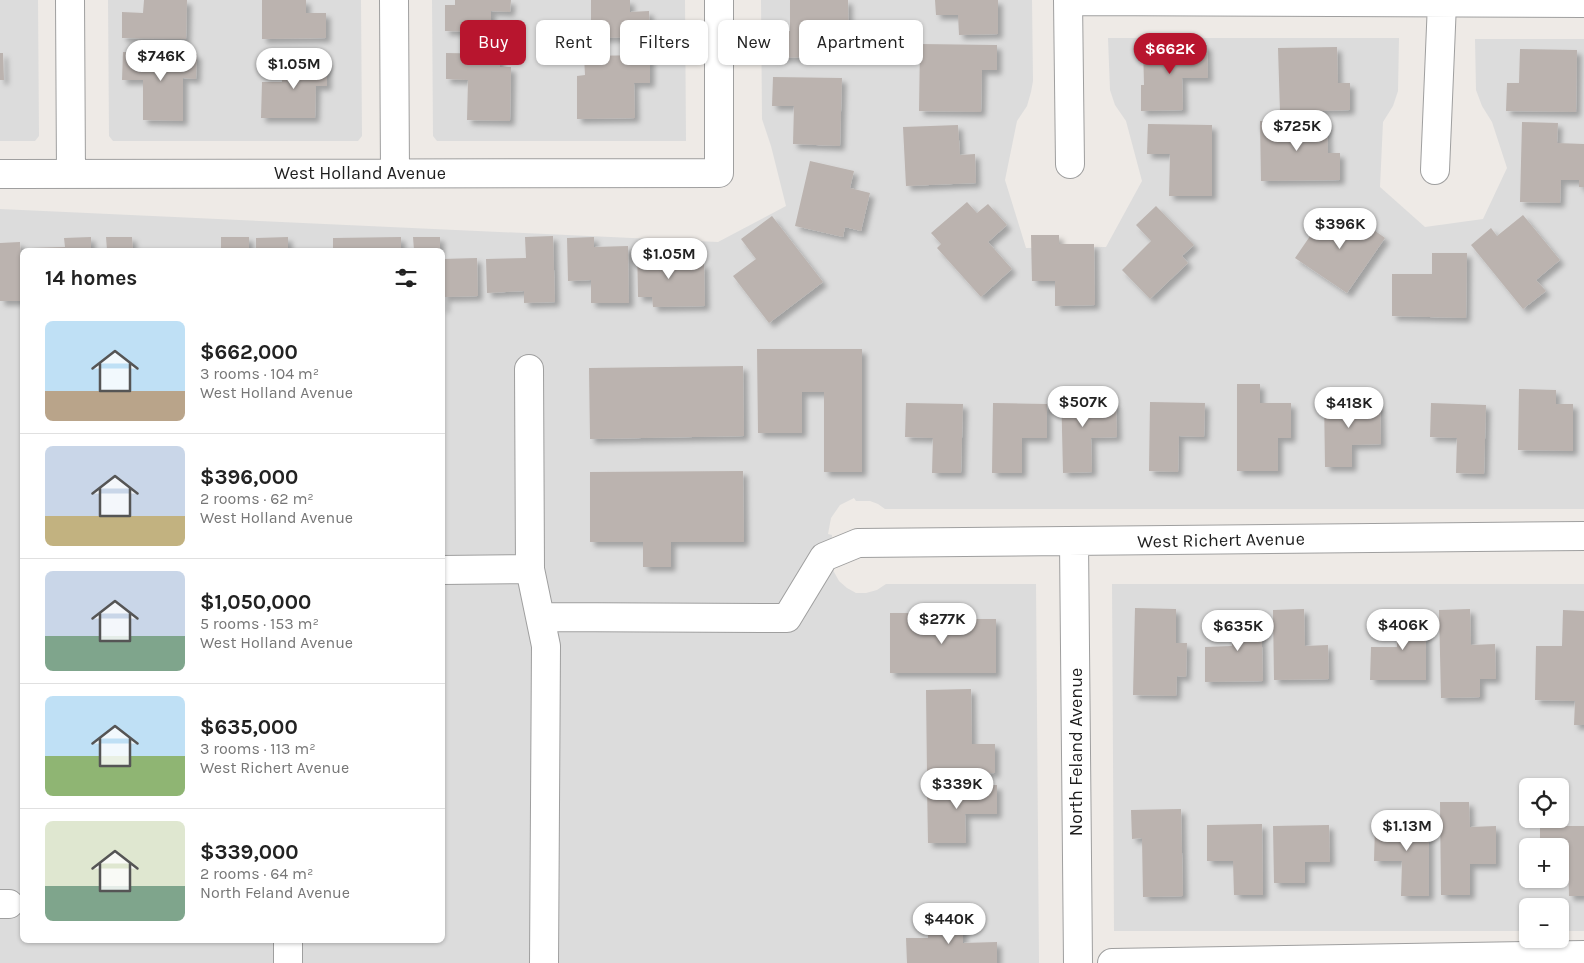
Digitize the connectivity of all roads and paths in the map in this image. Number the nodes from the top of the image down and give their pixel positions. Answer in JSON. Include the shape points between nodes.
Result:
{"nodes":[{"id":1,"x":70,"y":0,"type":"edge"},
{"id":2,"x":394,"y":0,"type":"edge"},
{"id":3,"x":719,"y":0,"type":"edge"},
{"id":4,"x":1068,"y":0,"type":"edge"},
{"id":5,"x":1442,"y":2,"type":"junction"},
{"id":6,"x":1584,"y":3,"type":"edge"},
{"id":7,"x":1070,"y":164,"type":"dead end"},
{"id":8,"x":1435,"y":170,"type":"dead end"},
{"id":9,"x":395,"y":173,"type":"junction"},
{"id":10,"x":0,"y":174,"type":"edge"},
{"id":11,"x":71,"y":174,"type":"junction"},
{"id":12,"x":529,"y":369,"type":"dead end"},
{"id":13,"x":1584,"y":536,"type":"edge"},
{"id":14,"x":1074,"y":542,"type":"junction"},
{"id":15,"x":530,"y":569,"type":"junction"},
{"id":16,"x":445,"y":570,"type":"edge"},
{"id":17,"x":540,"y":617,"type":"junction"},
{"id":18,"x":288,"y":943,"type":"edge"},
{"id":19,"x":1584,"y":955,"type":"edge"},
{"id":20,"x":288,"y":963,"type":"edge"},
{"id":21,"x":544,"y":963,"type":"edge"},
{"id":22,"x":1078,"y":963,"type":"edge"},
{"id":23,"x":1112,"y":963,"type":"edge"}],
"edges":[{"from":1,"to":11,"type":"street"},
{"from":2,"to":9,"type":"street"},
{"from":3,"to":9,"type":"street","name":"West Holland Avenue","via":[[720,173]]},
{"from":4,"to":5,"type":"street"},
{"from":4,"to":7,"type":"street"},
{"from":5,"to":6,"type":"street"},
{"from":5,"to":8,"type":"street"},
{"from":9,"to":11,"type":"street","name":"West Holland Avenue"},
{"from":10,"to":11,"type":"street","name":"West Holland Avenue"},
{"from":12,"to":15,"type":"street"},
{"from":13,"to":14,"type":"street","name":"West Richert Avenue"},
{"from":14,"to":17,"type":"street","name":"West Richert Avenue","via":[[858,543],[824,557],[787,618]]},
{"from":14,"to":22,"type":"street","name":"North Feland Avenue"},
{"from":15,"to":16,"type":"street"},
{"from":15,"to":17,"type":"street"},
{"from":17,"to":21,"type":"street","via":[[546,646]]},
{"from":18,"to":20,"type":"street"},
{"from":19,"to":23,"type":"street"}]}
